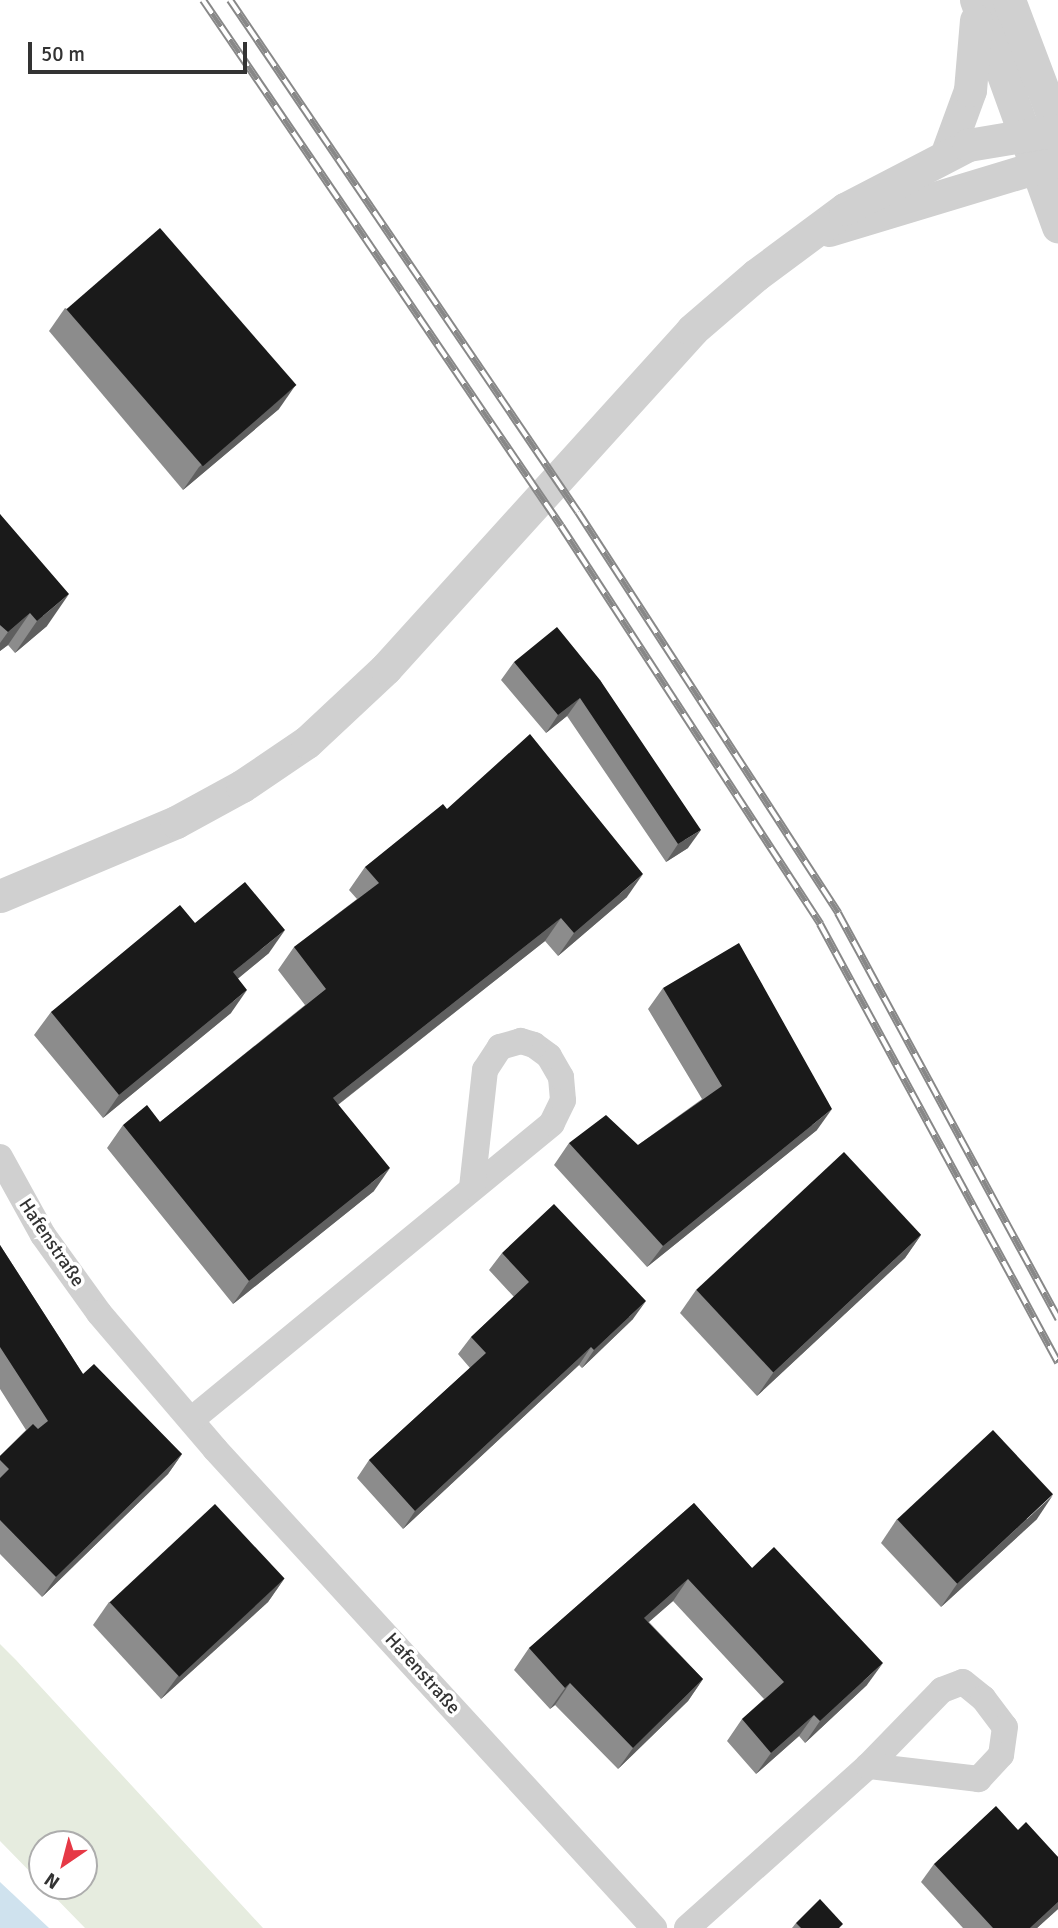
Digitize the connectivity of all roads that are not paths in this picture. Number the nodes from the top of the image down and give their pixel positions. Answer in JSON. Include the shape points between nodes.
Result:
{"nodes":[{"id":1,"x":976,"y":0,"type":"edge"},
{"id":2,"x":1009,"y":0,"type":"edge"},
{"id":3,"x":1058,"y":130,"type":"edge"},
{"id":4,"x":1024,"y":134,"type":"junction"},
{"id":5,"x":947,"y":153,"type":"junction"},
{"id":6,"x":1048,"y":165,"type":"edge"},
{"id":7,"x":1058,"y":227,"type":"edge"},
{"id":8,"x":816,"y":234,"type":"junction"},
{"id":9,"x":0,"y":896,"type":"edge"},
{"id":10,"x":0,"y":1157,"type":"edge"},
{"id":11,"x":472,"y":1186,"type":"junction"},
{"id":12,"x":191,"y":1420,"type":"junction"},
{"id":13,"x":868,"y":1766,"type":"junction"},
{"id":14,"x":654,"y":1928,"type":"edge"},
{"id":15,"x":687,"y":1928,"type":"edge"}],
"edges":[{"from":1,"to":4,"type":"street"},
{"from":1,"to":5,"type":"street","via":[[970,90]]},
{"from":2,"to":3,"type":"street"},
{"from":3,"to":4,"type":"street"},
{"from":4,"to":5,"type":"street"},
{"from":4,"to":6,"type":"street"},
{"from":5,"to":8,"type":"street","via":[[865,195]]},
{"from":6,"to":7,"type":"street"},
{"from":6,"to":8,"type":"street"},
{"from":8,"to":9,"type":"street","via":[[756,275],[692,330],[386,668],[307,742],[242,786],[176,821]]},
{"from":10,"to":12,"type":"street","name":"Hafenstraße","via":[[43,1235],[99,1313]]},
{"from":11,"to":11,"type":"street","via":[[540,1135],[559,1113],[561,1077],[549,1056],[534,1045],[521,1041],[500,1047],[485,1070]]},
{"from":11,"to":12,"type":"street"},
{"from":12,"to":14,"type":"street","name":"Hafenstraße"},
{"from":13,"to":13,"type":"street","via":[[979,1779],[1001,1755],[1005,1727],[983,1698],[963,1682],[942,1690]]},
{"from":13,"to":15,"type":"street"}]}
